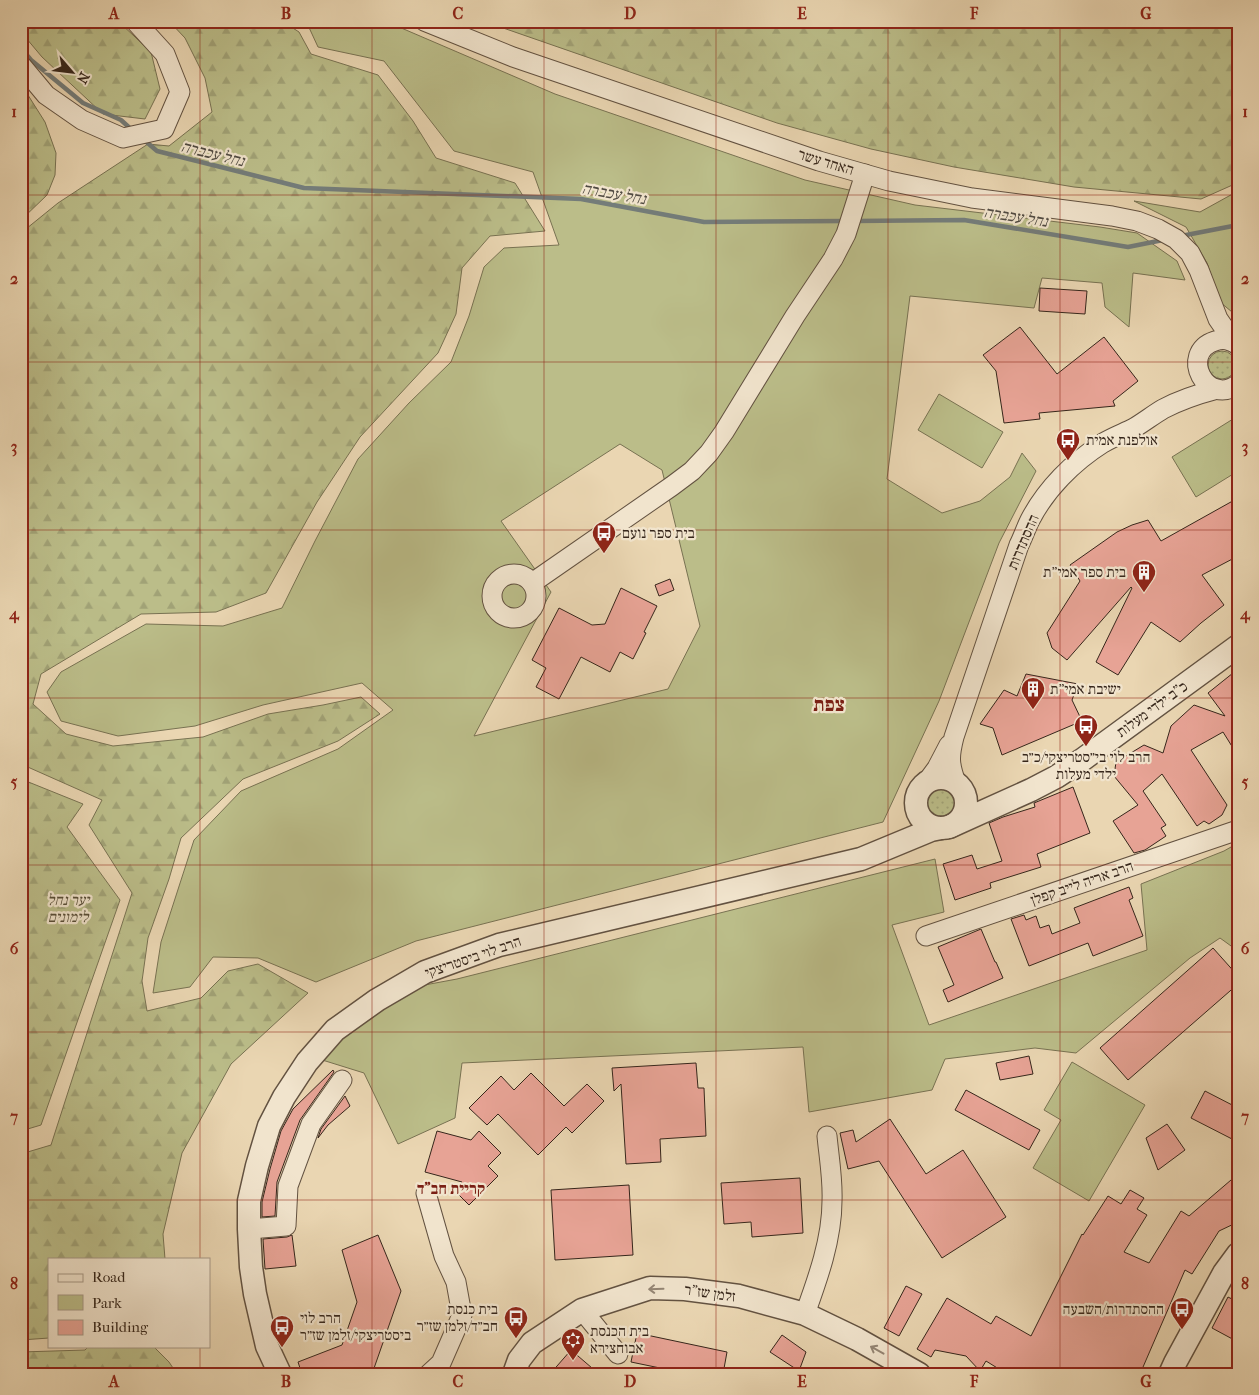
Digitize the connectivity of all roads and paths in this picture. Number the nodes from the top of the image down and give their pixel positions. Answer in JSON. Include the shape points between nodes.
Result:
{"nodes":[{"id":1,"x":135,"y":21,"type":"edge"},
{"id":2,"x":424,"y":21,"type":"edge"},
{"id":3,"x":21,"y":65,"type":"edge"},
{"id":4,"x":865,"y":174,"type":"junction"},
{"id":5,"x":1209,"y":296,"type":"junction"},
{"id":6,"x":1237,"y":344,"type":"edge"},
{"id":7,"x":1200,"y":357,"type":"junction"},
{"id":8,"x":1238,"y":384,"type":"edge"},
{"id":9,"x":1217,"y":389,"type":"junction"},
{"id":10,"x":1163,"y":410,"type":"junction"},
{"id":11,"x":532,"y":584,"type":"dead end"},
{"id":12,"x":1238,"y":646,"type":"edge"},
{"id":13,"x":956,"y":728,"type":"junction"},
{"id":14,"x":961,"y":789,"type":"junction"},
{"id":15,"x":921,"y":790,"type":"junction"},
{"id":16,"x":1012,"y":798,"type":"junction"},
{"id":17,"x":945,"y":827,"type":"junction"},
{"id":18,"x":1238,"y":830,"type":"edge"},
{"id":19,"x":869,"y":856,"type":"junction"},
{"id":20,"x":926,"y":936,"type":"dead end"},
{"id":21,"x":342,"y":1080,"type":"dead end"},
{"id":22,"x":827,"y":1136,"type":"dead end"},
{"id":23,"x":426,"y":1193,"type":"dead end"},
{"id":24,"x":249,"y":1229,"type":"junction"},
{"id":25,"x":1238,"y":1254,"type":"edge"},
{"id":26,"x":582,"y":1310,"type":"junction"},
{"id":27,"x":805,"y":1314,"type":"junction"},
{"id":28,"x":618,"y":1354,"type":"dead end"},
{"id":29,"x":280,"y":1374,"type":"edge"},
{"id":30,"x":429,"y":1374,"type":"edge"},
{"id":31,"x":514,"y":1374,"type":"edge"},
{"id":32,"x":920,"y":1374,"type":"edge"},
{"id":33,"x":1170,"y":1374,"type":"edge"}],
"edges":[{"from":1,"to":3,"type":"street","via":[[165,54],[180,92],[164,129],[133,135],[82,120],[46,95]]},
{"from":2,"to":4,"type":"street","name":"האחד עשר","via":[[513,57]]},
{"from":4,"to":5,"type":"street","name":"האחד עשר","via":[[972,198],[1137,221],[1176,239],[1190,253]]},
{"from":4,"to":11,"type":"street","via":[[846,234],[834,259],[709,452],[672,486]]},
{"from":5,"to":6,"type":"street","name":"האחד עשר","via":[[1218,319]]},
{"from":5,"to":7,"type":"street","name":"האחד עשר","via":[[1208,325]]},
{"from":6,"to":7,"type":"street","via":[[1221,339],[1210,343]]},
{"from":7,"to":9,"type":"street","via":[[1199,374],[1204,382]]},
{"from":7,"to":10,"type":"street","name":"ההסתדרות","via":[[1185,388]]},
{"from":8,"to":9,"type":"street","name":"ההסתדרות","via":[[1226,390]]},
{"from":9,"to":10,"type":"street","name":"ההסתדרות"},
{"from":10,"to":13,"type":"street","name":"ההסתדרות","via":[[1086,455],[1054,484],[1042,500],[1020,545]]},
{"from":12,"to":16,"type":"street","name":"כ\"ב ילדי מעלות","via":[[1082,760],[1056,777]]},
{"from":13,"to":14,"type":"street","name":"ההסתדרות","via":[[950,762]]},
{"from":13,"to":15,"type":"street","name":"ההסתדרות","via":[[946,751]]},
{"from":14,"to":15,"type":"street","via":[[948,779],[940,778]]},
{"from":14,"to":16,"type":"street","name":"כ\"ב ילדי מעלות","via":[[984,801]]},
{"from":14,"to":17,"type":"street","via":[[966,804],[964,813]]},
{"from":15,"to":17,"type":"street","via":[[916,809],[931,826]]},
{"from":15,"to":19,"type":"street","name":"הרב לוי ביסטריצקי","via":[[903,828],[885,848]]},
{"from":16,"to":17,"type":"street","name":"כ\"ב ילדי מעלות"},
{"from":17,"to":19,"type":"street","name":"הרב לוי ביסטריצקי"},
{"from":18,"to":20,"type":"street","name":"הרב אריה לייב קפלן"},
{"from":19,"to":24,"type":"street","name":"הרב לוי ביסטריצקי","via":[[499,945],[425,972],[376,1000],[335,1030],[307,1062],[284,1097],[269,1126],[257,1166],[249,1201]]},
{"from":21,"to":24,"type":"street","via":[[312,1124],[288,1186],[286,1226]]},
{"from":22,"to":27,"type":"street","via":[[832,1201],[830,1229]]},
{"from":23,"to":30,"type":"street","via":[[444,1256],[456,1282],[462,1315],[441,1363]]},
{"from":24,"to":29,"type":"street","name":"הרב לוי ביסטריצקי","via":[[255,1294],[267,1346]]},
{"from":25,"to":33,"type":"street"},
{"from":27,"to":26,"type":"street","name":"זלמן שז\"ר","one_way":true,"via":[[739,1296],[650,1288]]},
{"from":26,"to":28,"type":"street"},
{"from":26,"to":31,"type":"street","name":"זלמן שז\"ר","via":[[532,1342],[519,1360]]},
{"from":32,"to":27,"type":"street","name":"זלמן שז\"ר","one_way":true}]}
